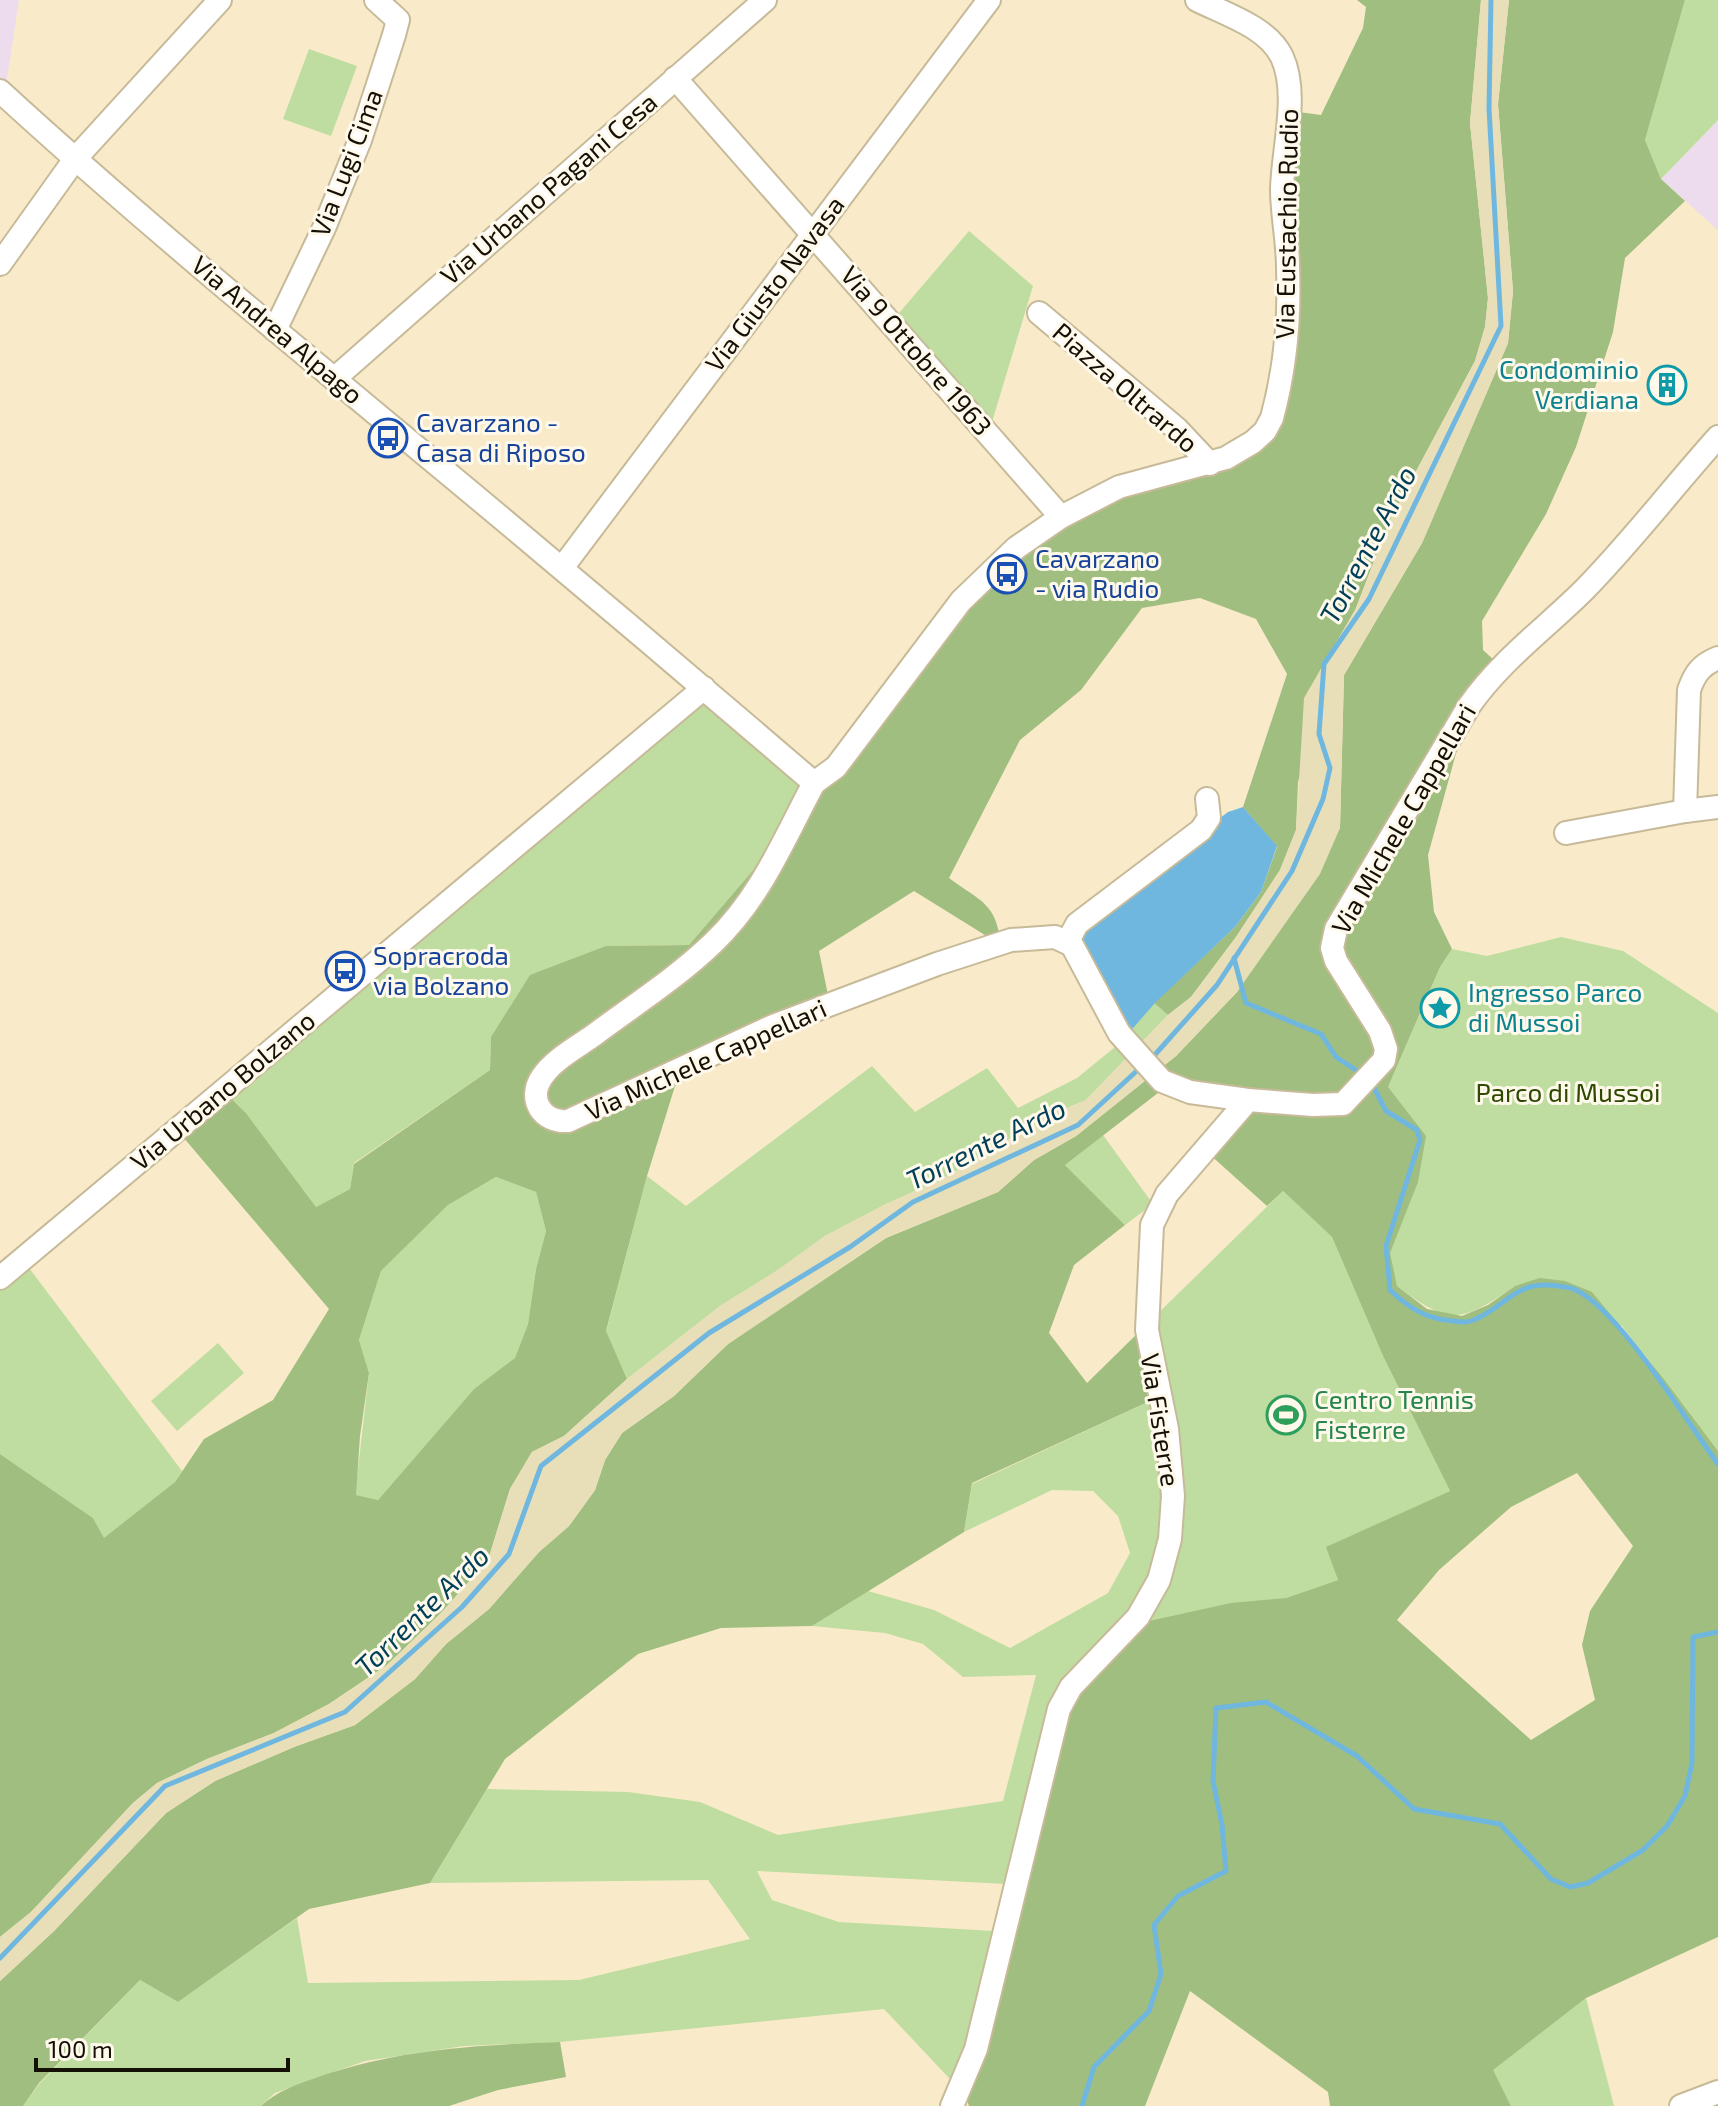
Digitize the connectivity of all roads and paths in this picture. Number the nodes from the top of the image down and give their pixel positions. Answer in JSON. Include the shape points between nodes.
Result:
{"nodes":[{"id":1,"x":220,"y":0,"type":"edge"},
{"id":2,"x":376,"y":0,"type":"edge"},
{"id":3,"x":765,"y":0,"type":"edge"},
{"id":4,"x":989,"y":0,"type":"edge"},
{"id":5,"x":1197,"y":0,"type":"edge"},
{"id":6,"x":675,"y":78,"type":"junction"},
{"id":7,"x":0,"y":91,"type":"edge"},
{"id":8,"x":75,"y":159,"type":"junction"},
{"id":9,"x":812,"y":233,"type":"junction"},
{"id":10,"x":0,"y":264,"type":"edge"},
{"id":11,"x":1039,"y":313,"type":"dead end"},
{"id":12,"x":275,"y":330,"type":"junction"},
{"id":13,"x":334,"y":379,"type":"junction"},
{"id":14,"x":1718,"y":437,"type":"edge"},
{"id":15,"x":1210,"y":464,"type":"junction"},
{"id":16,"x":1061,"y":517,"type":"junction"},
{"id":17,"x":562,"y":568,"type":"junction"},
{"id":18,"x":1718,"y":658,"type":"edge"},
{"id":19,"x":704,"y":688,"type":"junction"},
{"id":20,"x":814,"y":783,"type":"junction"},
{"id":21,"x":1207,"y":799,"type":"dead end"},
{"id":22,"x":1718,"y":807,"type":"edge"},
{"id":23,"x":1685,"y":811,"type":"junction"},
{"id":24,"x":1566,"y":833,"type":"dead end"},
{"id":25,"x":1068,"y":941,"type":"junction"},
{"id":26,"x":1248,"y":1100,"type":"junction"},
{"id":27,"x":0,"y":1278,"type":"edge"},
{"id":28,"x":1718,"y":2092,"type":"edge"},
{"id":29,"x":952,"y":2106,"type":"edge"},
{"id":30,"x":1681,"y":2106,"type":"edge"}],
"edges":[{"from":1,"to":8,"type":"street"},
{"from":2,"to":12,"type":"street","name":"Via Lugi Cima","via":[[398,20],[324,228]]},
{"from":3,"to":6,"type":"street","name":"Via Urbano Pagani Cesa"},
{"from":4,"to":9,"type":"street","name":"Via Giusto Navasa"},
{"from":5,"to":15,"type":"street","name":"Via Eustachio Rudio","via":[[1271,41],[1282,56],[1290,86],[1282,194],[1289,308],[1276,404],[1259,436]]},
{"from":6,"to":9,"type":"street","name":"Via 9 Ottobre 1963"},
{"from":6,"to":13,"type":"street","name":"Via Urbano Pagani Cesa"},
{"from":7,"to":8,"type":"street","name":"Via Andrea Alpago"},
{"from":8,"to":10,"type":"street"},
{"from":8,"to":12,"type":"street","name":"Via Andrea Alpago"},
{"from":9,"to":16,"type":"street","name":"Via 9 Ottobre 1963"},
{"from":9,"to":17,"type":"street","name":"Via Giusto Navasa"},
{"from":11,"to":15,"type":"street","name":"Piazza Oltrardo","via":[[1177,429]]},
{"from":12,"to":13,"type":"street","name":"Via Andrea Alpago"},
{"from":13,"to":17,"type":"street","name":"Via Andrea Alpago"},
{"from":14,"to":26,"type":"street","name":"Via Michele Cappellari","via":[[1615,557],[1492,675],[1336,929],[1333,955],[1384,1037],[1384,1060],[1348,1101],[1334,1106]]},
{"from":15,"to":16,"type":"street","name":"Via Eustachio Rudio","via":[[1136,481]]},
{"from":16,"to":20,"type":"street","name":"Via Eustachio Rudio","via":[[973,586],[836,767]]},
{"from":17,"to":19,"type":"street","name":"Via Andrea Alpago"},
{"from":18,"to":23,"type":"street","via":[[1695,673],[1689,690]]},
{"from":19,"to":20,"type":"street","name":"Via Andrea Alpago"},
{"from":19,"to":27,"type":"street","name":"Via Urbano Bolzano"},
{"from":20,"to":25,"type":"street","name":"Via Michele Cappellari","via":[[767,877],[716,941],[542,1076],[537,1100],[547,1118],[568,1121],[773,1026],[1003,941]]},
{"from":21,"to":25,"type":"street","via":[[1209,818],[1201,830],[1077,924]]},
{"from":22,"to":23,"type":"street"},
{"from":23,"to":24,"type":"street"},
{"from":25,"to":26,"type":"street","name":"Via Michele Cappellari","via":[[1114,1025],[1162,1081],[1190,1092]]},
{"from":26,"to":29,"type":"street","name":"Via Fisterre","via":[[1167,1194],[1152,1225],[1147,1330],[1170,1451],[1170,1539],[1159,1580],[1138,1617],[1071,1687],[1059,1709],[976,2049]]},
{"from":28,"to":30,"type":"street"}]}
